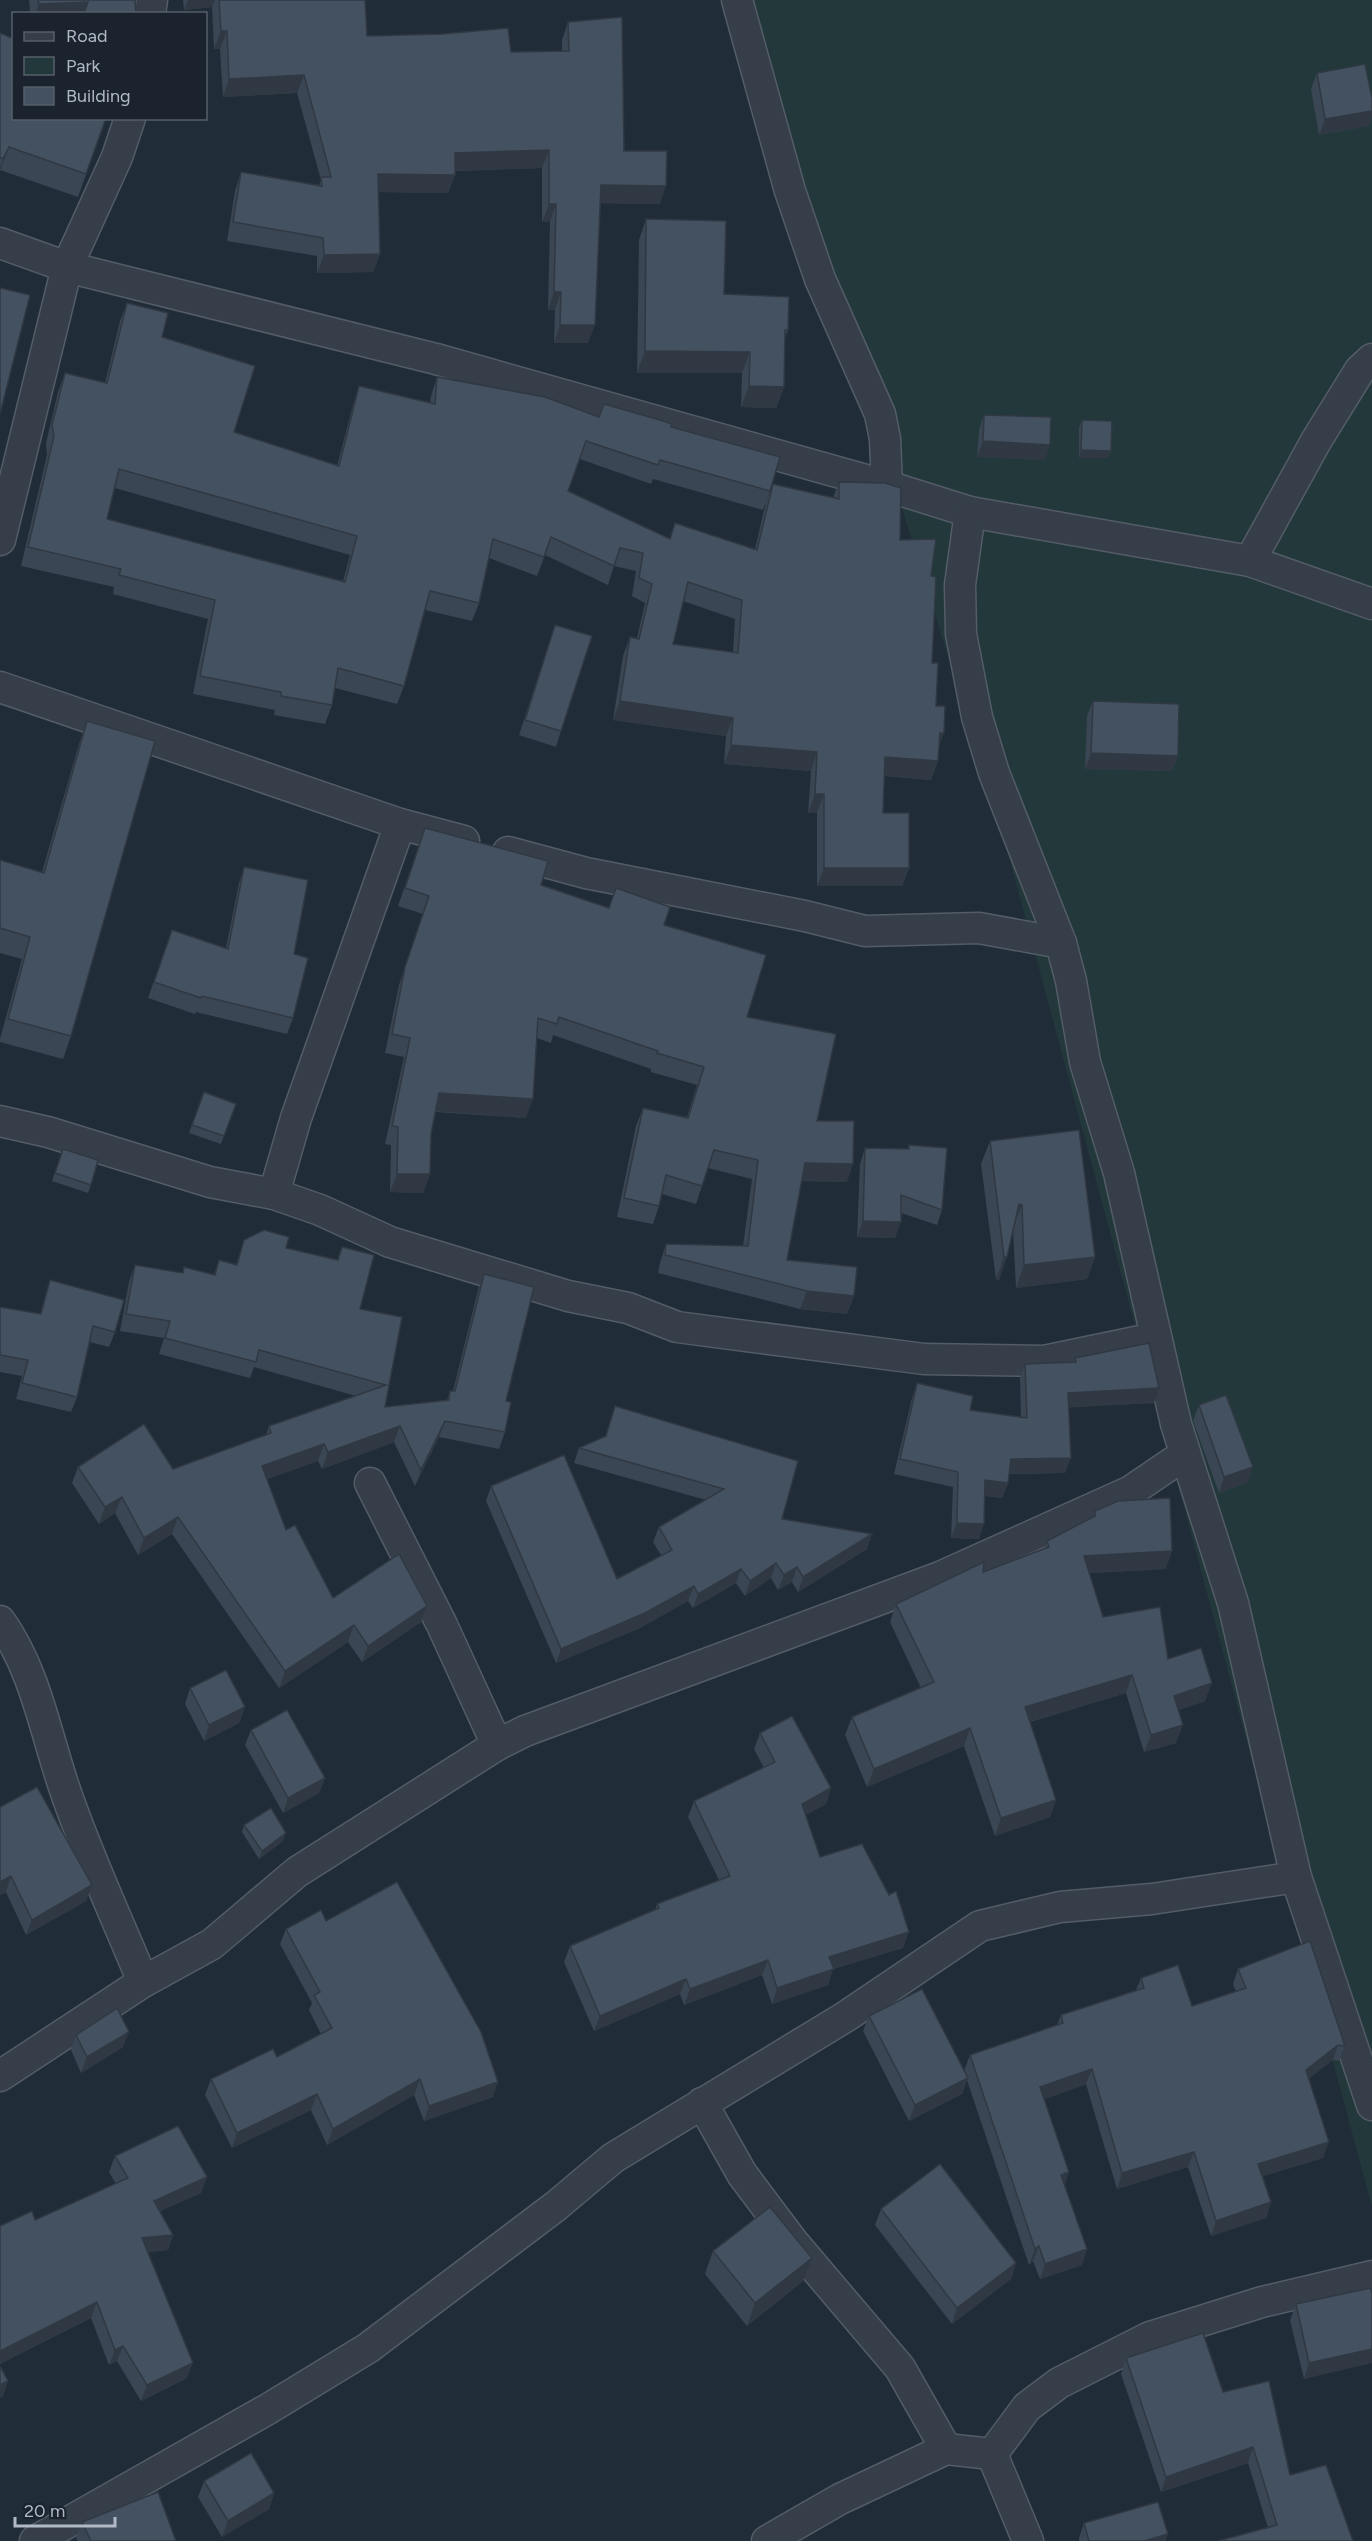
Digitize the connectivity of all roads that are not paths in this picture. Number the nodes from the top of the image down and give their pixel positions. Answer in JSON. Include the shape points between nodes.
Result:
{"nodes":[{"id":1,"x":737,"y":0,"type":"edge"},
{"id":2,"x":129,"y":120,"type":"edge"},
{"id":3,"x":0,"y":243,"type":"edge"},
{"id":4,"x":67,"y":267,"type":"junction"},
{"id":5,"x":1372,"y":359,"type":"edge"},
{"id":6,"x":887,"y":486,"type":"junction"},
{"id":7,"x":970,"y":512,"type":"junction"},
{"id":8,"x":0,"y":540,"type":"edge"},
{"id":9,"x":1250,"y":561,"type":"junction"},
{"id":10,"x":1372,"y":604,"type":"edge"},
{"id":11,"x":0,"y":687,"type":"edge"},
{"id":12,"x":400,"y":824,"type":"junction"},
{"id":13,"x":1061,"y":943,"type":"junction"},
{"id":14,"x":0,"y":1121,"type":"edge"},
{"id":15,"x":274,"y":1194,"type":"junction"},
{"id":16,"x":1155,"y":1338,"type":"junction"},
{"id":17,"x":1184,"y":1455,"type":"junction"},
{"id":18,"x":370,"y":1483,"type":"dead end"},
{"id":19,"x":0,"y":1621,"type":"edge"},
{"id":20,"x":497,"y":1745,"type":"junction"},
{"id":21,"x":1296,"y":1877,"type":"junction"},
{"id":22,"x":143,"y":1982,"type":"junction"},
{"id":23,"x":0,"y":2076,"type":"edge"},
{"id":24,"x":702,"y":2103,"type":"junction"},
{"id":25,"x":1372,"y":2104,"type":"edge"},
{"id":26,"x":1372,"y":2276,"type":"edge"},
{"id":27,"x":946,"y":2449,"type":"junction"},
{"id":28,"x":992,"y":2454,"type":"junction"},
{"id":29,"x":43,"y":2539,"type":"edge"},
{"id":30,"x":767,"y":2541,"type":"edge"},
{"id":31,"x":1028,"y":2541,"type":"edge"}],
"edges":[{"from":1,"to":6,"type":"street","via":[[790,191],[820,279],[880,414]]},
{"from":2,"to":4,"type":"street","via":[[117,157]]},
{"from":3,"to":4,"type":"street"},
{"from":4,"to":6,"type":"street","via":[[436,359]]},
{"from":4,"to":8,"type":"street"},
{"from":5,"to":9,"type":"street","via":[[1360,370],[1316,441]]},
{"from":6,"to":7,"type":"street"},
{"from":7,"to":9,"type":"street"},
{"from":7,"to":13,"type":"street","via":[[960,585],[961,634],[977,717],[993,772]]},
{"from":9,"to":10,"type":"street"},
{"from":11,"to":12,"type":"street"},
{"from":12,"to":13,"type":"street","via":[[586,873],[865,931],[979,928]]},
{"from":12,"to":15,"type":"street","via":[[296,1118]]},
{"from":13,"to":16,"type":"street","via":[[1085,1062],[1119,1173]]},
{"from":14,"to":15,"type":"street","via":[[210,1182]]},
{"from":15,"to":16,"type":"street","via":[[390,1242],[568,1296],[628,1308],[677,1327],[924,1359],[1044,1360]]},
{"from":16,"to":17,"type":"street"},
{"from":17,"to":20,"type":"street","via":[[1131,1491],[940,1577],[525,1731]]},
{"from":17,"to":21,"type":"street","via":[[1233,1603]]},
{"from":18,"to":20,"type":"street"},
{"from":19,"to":22,"type":"street","via":[[18,1646],[64,1787]]},
{"from":20,"to":22,"type":"street","via":[[297,1872],[212,1944]]},
{"from":21,"to":24,"type":"street","via":[[1152,1899],[1060,1907],[980,1926],[845,2018]]},
{"from":21,"to":25,"type":"street"},
{"from":22,"to":23,"type":"street"},
{"from":24,"to":27,"type":"street","via":[[742,2174],[793,2242],[900,2368]]},
{"from":24,"to":29,"type":"street","via":[[613,2157],[556,2206],[368,2348]]},
{"from":26,"to":28,"type":"street","via":[[1262,2302],[1150,2337],[1059,2383],[1027,2407]]},
{"from":27,"to":28,"type":"street"},
{"from":27,"to":30,"type":"street","via":[[840,2499]]},
{"from":28,"to":31,"type":"street"}]}
